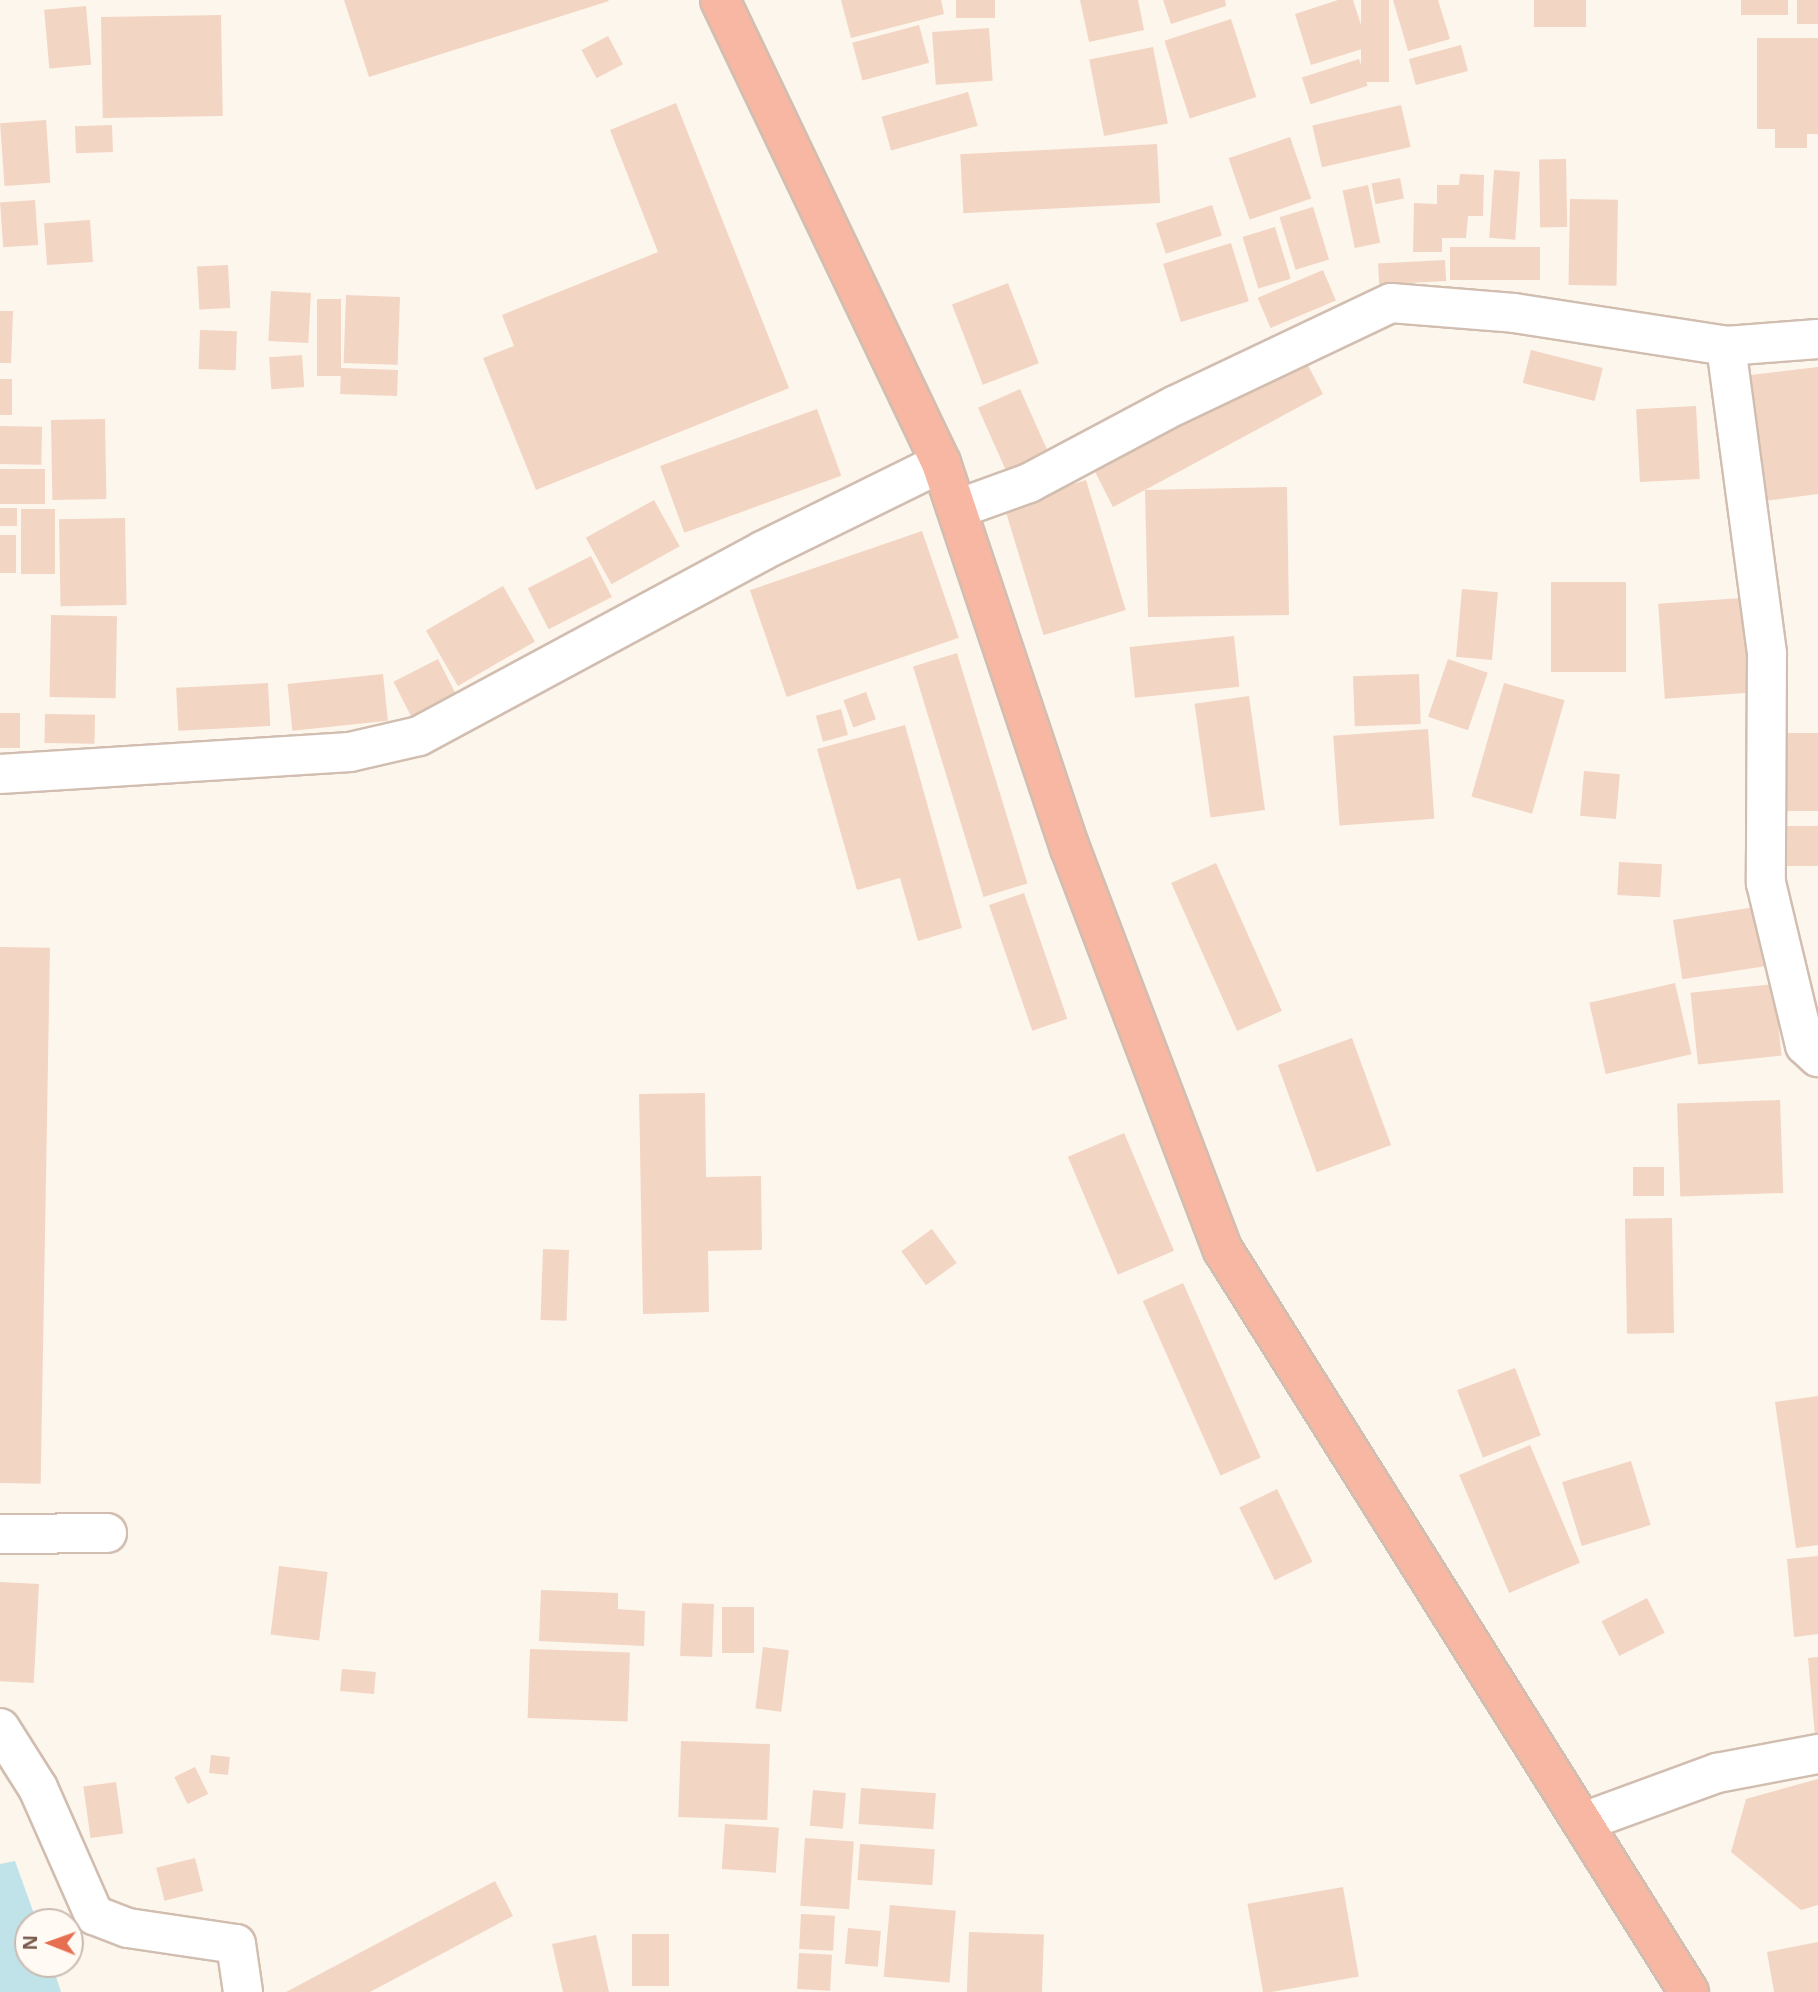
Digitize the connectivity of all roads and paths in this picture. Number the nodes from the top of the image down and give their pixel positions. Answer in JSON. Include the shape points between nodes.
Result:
{"nodes":[{"id":1,"x":720,"y":0,"type":"edge"},
{"id":2,"x":1818,"y":339,"type":"edge"},
{"id":3,"x":1726,"y":346,"type":"junction"},
{"id":4,"x":941,"y":463,"type":"junction"},
{"id":5,"x":957,"y":509,"type":"junction"},
{"id":6,"x":0,"y":774,"type":"edge"},
{"id":7,"x":1818,"y":1057,"type":"edge"},
{"id":8,"x":0,"y":1534,"type":"edge"},
{"id":9,"x":107,"y":1534,"type":"dead end"},
{"id":10,"x":0,"y":1728,"type":"edge"},
{"id":11,"x":1818,"y":1754,"type":"edge"},
{"id":12,"x":1583,"y":1822,"type":"junction"},
{"id":13,"x":243,"y":1992,"type":"edge"},
{"id":14,"x":1689,"y":1992,"type":"edge"}],
"edges":[{"from":1,"to":4,"type":"highway"},
{"from":2,"to":3,"type":"street"},
{"from":3,"to":5,"type":"street","via":[[1514,313],[1391,303],[1176,405],[1029,483]]},
{"from":3,"to":7,"type":"street","via":[[1767,654],[1766,883],[1805,1045]]},
{"from":4,"to":5,"type":"highway"},
{"from":4,"to":6,"type":"street","via":[[762,551],[419,736],[350,752]]},
{"from":5,"to":12,"type":"highway","via":[[1070,848],[1223,1250]]},
{"from":8,"to":9,"type":"street"},
{"from":10,"to":13,"type":"street","via":[[38,1788],[94,1915],[128,1928],[236,1944]]},
{"from":11,"to":12,"type":"street","via":[[1717,1773]]},
{"from":12,"to":14,"type":"highway"}]}
